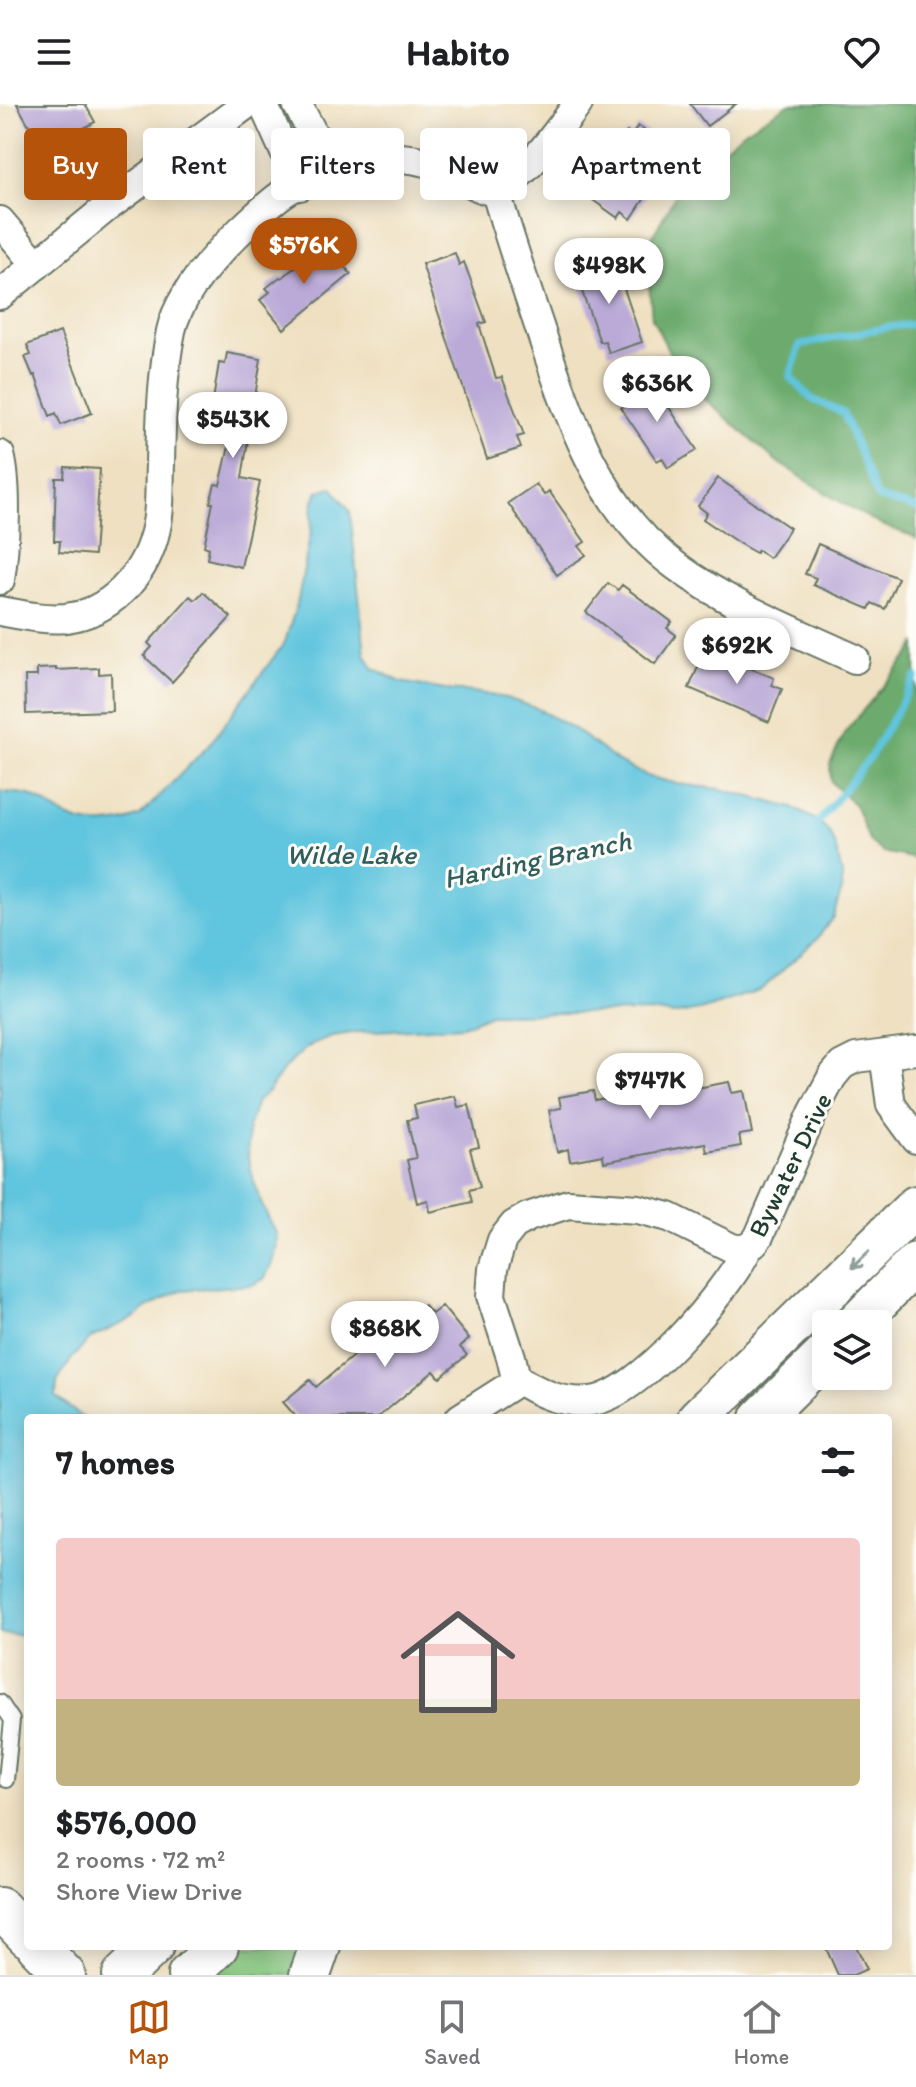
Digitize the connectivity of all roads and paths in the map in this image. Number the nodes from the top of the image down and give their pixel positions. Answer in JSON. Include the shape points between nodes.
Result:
{"nodes":[{"id":1,"x":247,"y":104,"type":"edge"},
{"id":2,"x":263,"y":104,"type":"edge"},
{"id":3,"x":297,"y":104,"type":"edge"},
{"id":4,"x":578,"y":104,"type":"edge"},
{"id":5,"x":274,"y":128,"type":"edge"},
{"id":6,"x":310,"y":128,"type":"edge"},
{"id":7,"x":527,"y":167,"type":"edge"},
{"id":8,"x":275,"y":200,"type":"edge"},
{"id":9,"x":499,"y":200,"type":"edge"},
{"id":10,"x":0,"y":221,"type":"edge"},
{"id":11,"x":37,"y":265,"type":"junction"},
{"id":12,"x":0,"y":295,"type":"edge"},
{"id":13,"x":0,"y":455,"type":"edge"},
{"id":14,"x":0,"y":580,"type":"edge"},
{"id":15,"x":0,"y":611,"type":"edge"},
{"id":16,"x":855,"y":659,"type":"dead end"},
{"id":17,"x":916,"y":1050,"type":"edge"},
{"id":18,"x":884,"y":1054,"type":"junction"},
{"id":19,"x":916,"y":1139,"type":"edge"},
{"id":20,"x":916,"y":1206,"type":"edge"},
{"id":21,"x":748,"y":1248,"type":"junction"},
{"id":22,"x":916,"y":1263,"type":"edge"},
{"id":23,"x":870,"y":1310,"type":"edge"},
{"id":24,"x":812,"y":1368,"type":"edge"},
{"id":25,"x":516,"y":1378,"type":"junction"},
{"id":26,"x":466,"y":1414,"type":"edge"},
{"id":27,"x":702,"y":1414,"type":"edge"},
{"id":28,"x":765,"y":1414,"type":"edge"},
{"id":29,"x":0,"y":1702,"type":"edge"},
{"id":30,"x":6,"y":1780,"type":"dead end"},
{"id":31,"x":0,"y":1890,"type":"edge"},
{"id":32,"x":24,"y":1899,"type":"edge"},
{"id":33,"x":0,"y":1908,"type":"edge"},
{"id":34,"x":24,"y":1933,"type":"edge"},
{"id":35,"x":41,"y":1950,"type":"edge"},
{"id":36,"x":149,"y":1950,"type":"edge"},
{"id":37,"x":214,"y":1950,"type":"edge"},
{"id":38,"x":319,"y":1950,"type":"edge"},
{"id":39,"x":65,"y":1975,"type":"edge"},
{"id":40,"x":123,"y":1975,"type":"edge"},
{"id":41,"x":188,"y":1975,"type":"edge"},
{"id":42,"x":310,"y":1975,"type":"edge"}],
"edges":[{"from":1,"to":11,"type":"street"},
{"from":2,"to":5,"type":"street"},
{"from":3,"to":6,"type":"street"},
{"from":4,"to":7,"type":"street"},
{"from":8,"to":15,"type":"street","via":[[203,271],[171,329],[162,403],[159,516],[136,574],[103,607],[80,615],[33,617]]},
{"from":9,"to":16,"type":"street","via":[[563,400],[590,462],[624,513],[646,540],[716,593]]},
{"from":10,"to":11,"type":"street"},
{"from":11,"to":12,"type":"street"},
{"from":13,"to":14,"type":"street"},
{"from":17,"to":18,"type":"street","name":"Bywater Drive"},
{"from":18,"to":19,"type":"street","via":[[891,1105]]},
{"from":18,"to":21,"type":"street","name":"Bywater Drive","via":[[856,1058],[832,1077],[759,1236]]},
{"from":20,"to":27,"type":"main road","one_way":true},
{"from":21,"to":25,"type":"street","via":[[711,1304],[614,1394],[571,1401],[547,1396]]},
{"from":21,"to":25,"type":"street","name":"Bywater Drive","via":[[732,1248],[669,1217],[627,1208],[568,1204],[528,1217],[502,1240],[493,1269],[491,1296]]},
{"from":22,"to":23,"type":"main road"},
{"from":24,"to":28,"type":"main road"},
{"from":25,"to":26,"type":"street"},
{"from":29,"to":30,"type":"lane","via":[[12,1720]]},
{"from":31,"to":32,"type":"main road"},
{"from":33,"to":34,"type":"main road"},
{"from":35,"to":39,"type":"main road"},
{"from":36,"to":40,"type":"main road"},
{"from":37,"to":41,"type":"main road"},
{"from":38,"to":42,"type":"main road"}]}
